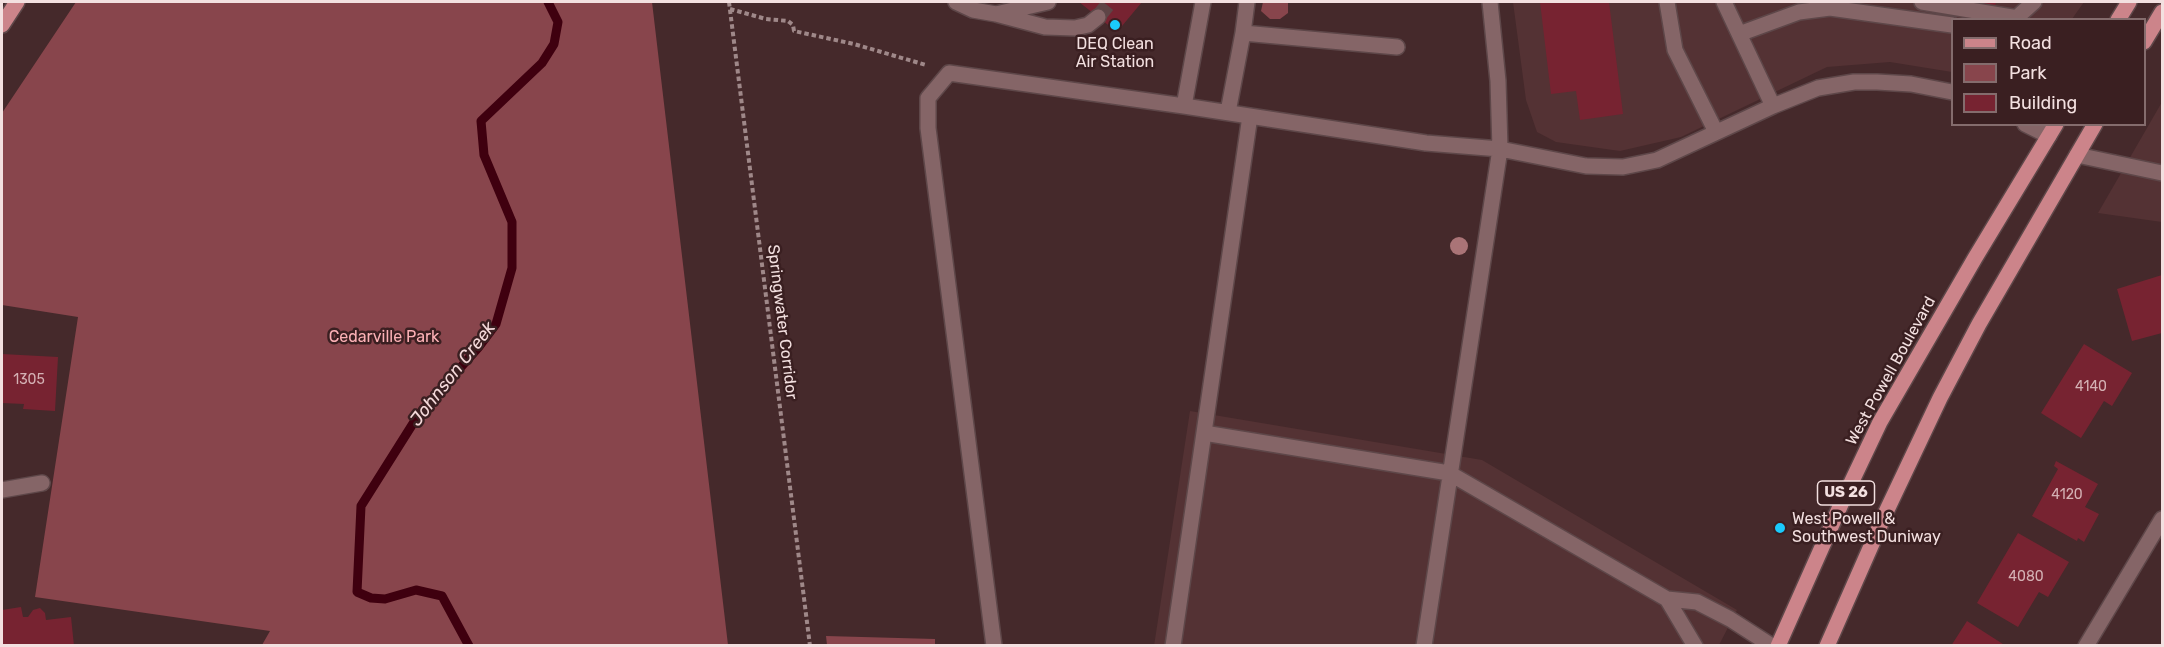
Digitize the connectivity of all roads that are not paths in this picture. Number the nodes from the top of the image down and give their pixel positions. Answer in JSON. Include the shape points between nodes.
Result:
{"nodes":[{"id":1,"x":17,"y":2,"type":"edge"},
{"id":2,"x":956,"y":2,"type":"edge"},
{"id":3,"x":1048,"y":2,"type":"edge"},
{"id":4,"x":1203,"y":2,"type":"edge"},
{"id":5,"x":1247,"y":2,"type":"edge"},
{"id":6,"x":1490,"y":2,"type":"edge"},
{"id":7,"x":1667,"y":2,"type":"edge"},
{"id":8,"x":1724,"y":2,"type":"edge"},
{"id":9,"x":1922,"y":2,"type":"edge"},
{"id":10,"x":2034,"y":2,"type":"edge"},
{"id":11,"x":2129,"y":2,"type":"edge"},
{"id":12,"x":2163,"y":12,"type":"edge"},
{"id":13,"x":996,"y":14,"type":"junction"},
{"id":14,"x":1098,"y":17,"type":"tunnel mouth"},
{"id":15,"x":2010,"y":18,"type":"edge"},
{"id":16,"x":2017,"y":18,"type":"edge"},
{"id":17,"x":2119,"y":18,"type":"edge"},
{"id":18,"x":2,"y":25,"type":"edge"},
{"id":19,"x":1951,"y":25,"type":"edge"},
{"id":20,"x":1243,"y":33,"type":"junction"},
{"id":21,"x":1739,"y":34,"type":"junction"},
{"id":22,"x":2146,"y":40,"type":"edge"},
{"id":23,"x":1397,"y":47,"type":"dead end"},
{"id":24,"x":1951,"y":92,"type":"edge"},
{"id":25,"x":1184,"y":106,"type":"junction"},
{"id":26,"x":1773,"y":106,"type":"junction"},
{"id":27,"x":1227,"y":112,"type":"junction"},
{"id":28,"x":1250,"y":116,"type":"junction"},
{"id":29,"x":2034,"y":126,"type":"edge"},
{"id":30,"x":2094,"y":126,"type":"edge"},
{"id":31,"x":2052,"y":130,"type":"edge"},
{"id":32,"x":1716,"y":132,"type":"junction"},
{"id":33,"x":1500,"y":149,"type":"junction"},
{"id":34,"x":2077,"y":154,"type":"junction"},
{"id":35,"x":2163,"y":172,"type":"edge"},
{"id":36,"x":1204,"y":433,"type":"junction"},
{"id":37,"x":1449,"y":473,"type":"junction"},
{"id":38,"x":42,"y":483,"type":"dead end"},
{"id":39,"x":2,"y":490,"type":"edge"},
{"id":40,"x":2163,"y":519,"type":"edge"},
{"id":41,"x":1667,"y":599,"type":"junction"},
{"id":42,"x":994,"y":645,"type":"edge"},
{"id":43,"x":1173,"y":645,"type":"edge"},
{"id":44,"x":1424,"y":645,"type":"edge"},
{"id":45,"x":1695,"y":645,"type":"edge"},
{"id":46,"x":1772,"y":645,"type":"edge"},
{"id":47,"x":1778,"y":645,"type":"edge"},
{"id":48,"x":1827,"y":645,"type":"edge"},
{"id":49,"x":2086,"y":645,"type":"edge"}],
"edges":[{"from":1,"to":18,"type":"main road"},
{"from":2,"to":13,"type":"street"},
{"from":3,"to":13,"type":"street"},
{"from":4,"to":25,"type":"street"},
{"from":5,"to":20,"type":"street"},
{"from":6,"to":33,"type":"street"},
{"from":7,"to":32,"type":"street","via":[[1676,50]]},
{"from":8,"to":21,"type":"street"},
{"from":9,"to":15,"type":"street"},
{"from":10,"to":16,"type":"street"},
{"from":11,"to":17,"type":"main road"},
{"from":12,"to":22,"type":"main road"},
{"from":13,"to":14,"type":"street","via":[[1055,28],[1088,25]]},
{"from":19,"to":21,"type":"street","via":[[1830,8],[1799,12]]},
{"from":20,"to":23,"type":"street"},
{"from":20,"to":27,"type":"street"},
{"from":21,"to":26,"type":"street"},
{"from":24,"to":26,"type":"street","via":[[1911,84],[1854,82],[1818,88]]},
{"from":25,"to":27,"type":"street"},
{"from":25,"to":42,"type":"street","via":[[949,73],[928,98],[928,128]]},
{"from":26,"to":32,"type":"street"},
{"from":27,"to":28,"type":"street"},
{"from":28,"to":33,"type":"street","via":[[1426,143]]},
{"from":28,"to":36,"type":"street"},
{"from":29,"to":31,"type":"street"},
{"from":30,"to":34,"type":"main road","number":"US 26"},
{"from":31,"to":47,"type":"main road","name":"West Powell Boulevard","number":"US 26","via":[[1880,422]]},
{"from":32,"to":33,"type":"street","via":[[1657,160],[1623,167],[1586,166]]},
{"from":33,"to":37,"type":"street"},
{"from":34,"to":35,"type":"street"},
{"from":34,"to":48,"type":"main road","number":"US 26","via":[[1940,398]]},
{"from":36,"to":37,"type":"street"},
{"from":36,"to":43,"type":"street"},
{"from":37,"to":41,"type":"street"},
{"from":37,"to":44,"type":"street"},
{"from":38,"to":39,"type":"street"},
{"from":40,"to":49,"type":"street"},
{"from":41,"to":45,"type":"street"},
{"from":41,"to":46,"type":"street","via":[[1697,602]]}]}
